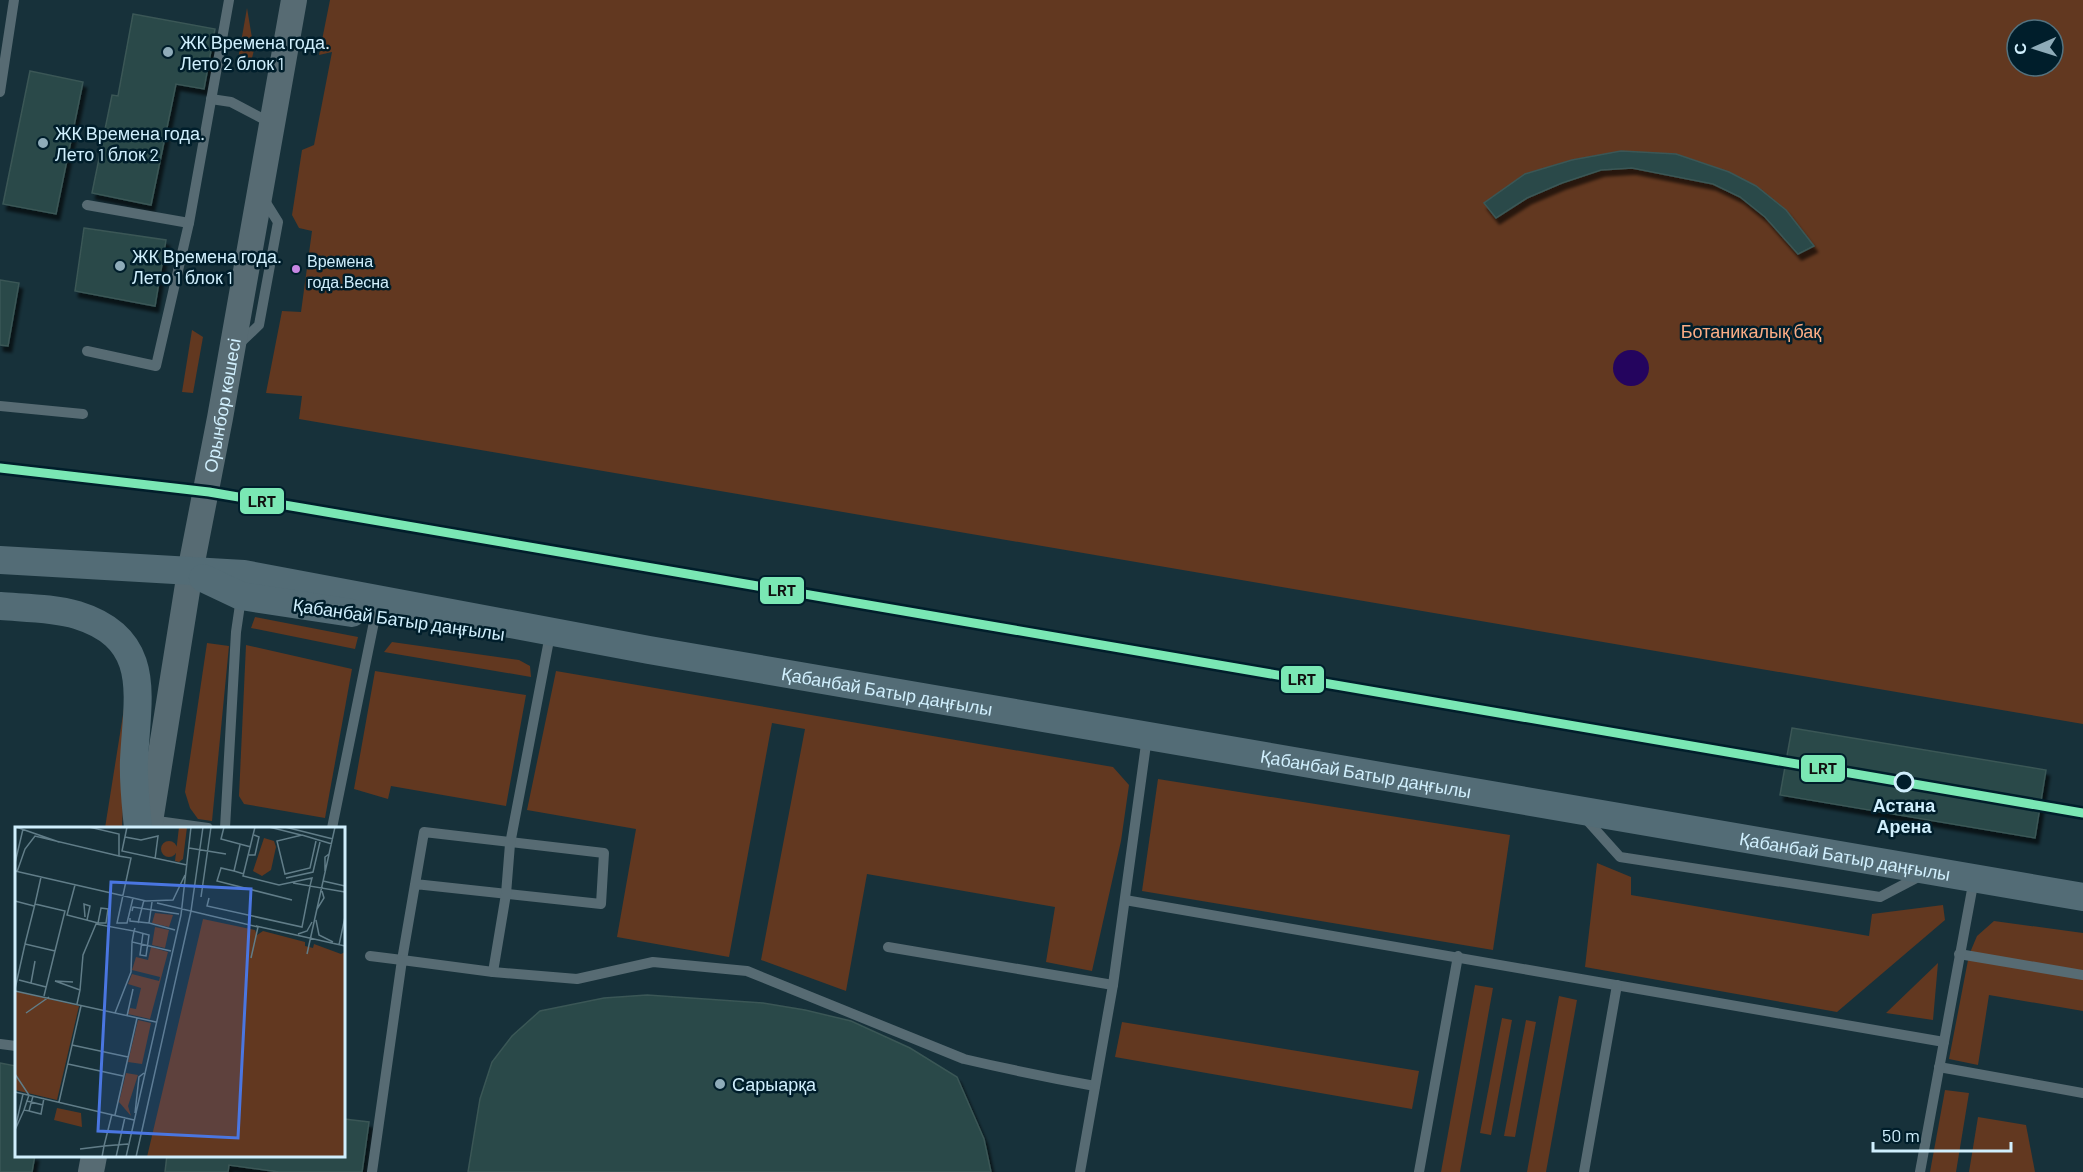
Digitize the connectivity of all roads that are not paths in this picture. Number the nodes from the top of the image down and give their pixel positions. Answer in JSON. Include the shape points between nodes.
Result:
{"nodes":[{"id":1,"x":14,"y":0,"type":"edge"},
{"id":2,"x":229,"y":0,"type":"edge"},
{"id":3,"x":295,"y":0,"type":"edge"},
{"id":4,"x":277,"y":25,"type":"dead end"},
{"id":5,"x":281,"y":64,"type":"junction"},
{"id":6,"x":0,"y":92,"type":"edge"},
{"id":7,"x":211,"y":99,"type":"junction"},
{"id":8,"x":271,"y":124,"type":"junction"},
{"id":9,"x":87,"y":205,"type":"dead end"},
{"id":10,"x":189,"y":223,"type":"junction"},
{"id":11,"x":87,"y":351,"type":"dead end"},
{"id":12,"x":0,"y":405,"type":"edge"},
{"id":13,"x":84,"y":414,"type":"dead end"},
{"id":14,"x":0,"y":560,"type":"edge"},
{"id":15,"x":190,"y":572,"type":"junction"},
{"id":16,"x":241,"y":596,"type":"junction"},
{"id":17,"x":0,"y":606,"type":"edge"},
{"id":18,"x":375,"y":617,"type":"junction"},
{"id":19,"x":549,"y":640,"type":"junction"},
{"id":20,"x":649,"y":650,"type":"junction"},
{"id":21,"x":1148,"y":737,"type":"junction"},
{"id":22,"x":1578,"y":811,"type":"junction"},
{"id":23,"x":145,"y":826,"type":"edge"},
{"id":24,"x":176,"y":827,"type":"edge"},
{"id":25,"x":225,"y":827,"type":"edge"},
{"id":26,"x":332,"y":827,"type":"edge"},
{"id":27,"x":510,"y":844,"type":"junction"},
{"id":28,"x":1929,"y":871,"type":"junction"},
{"id":29,"x":1974,"y":879,"type":"junction"},
{"id":30,"x":415,"y":884,"type":"junction"},
{"id":31,"x":506,"y":894,"type":"junction"},
{"id":32,"x":2083,"y":897,"type":"edge"},
{"id":33,"x":1125,"y":900,"type":"junction"},
{"id":34,"x":888,"y":947,"type":"dead end"},
{"id":35,"x":1959,"y":954,"type":"junction"},
{"id":36,"x":370,"y":956,"type":"dead end"},
{"id":37,"x":1458,"y":956,"type":"junction"},
{"id":38,"x":402,"y":960,"type":"junction"},
{"id":39,"x":493,"y":972,"type":"junction"},
{"id":40,"x":2083,"y":975,"type":"edge"},
{"id":41,"x":1113,"y":985,"type":"junction"},
{"id":42,"x":1617,"y":985,"type":"junction"},
{"id":43,"x":1944,"y":1042,"type":"junction"},
{"id":44,"x":0,"y":1044,"type":"edge"},
{"id":45,"x":15,"y":1046,"type":"edge"},
{"id":46,"x":1939,"y":1067,"type":"junction"},
{"id":47,"x":1095,"y":1086,"type":"junction"},
{"id":48,"x":2083,"y":1093,"type":"edge"},
{"id":49,"x":94,"y":1157,"type":"edge"},
{"id":50,"x":91,"y":1172,"type":"edge"},
{"id":51,"x":372,"y":1172,"type":"edge"},
{"id":52,"x":1080,"y":1172,"type":"edge"},
{"id":53,"x":1419,"y":1172,"type":"edge"},
{"id":54,"x":1584,"y":1172,"type":"edge"},
{"id":55,"x":1920,"y":1172,"type":"edge"}],
"edges":[{"from":1,"to":6,"type":"lane"},
{"from":2,"to":7,"type":"lane"},
{"from":3,"to":5,"type":"street","name":"Орынбор көшесі"},
{"from":3,"to":8,"type":"street","name":"Орынбор көшесі","via":[[283,84]]},
{"from":4,"to":5,"type":"lane"},
{"from":5,"to":8,"type":"street","name":"Орынбор көшесі"},
{"from":7,"to":8,"type":"lane","via":[[231,102]]},
{"from":7,"to":10,"type":"lane"},
{"from":8,"to":15,"type":"street","name":"Орынбор көшесі"},
{"from":9,"to":10,"type":"lane"},
{"from":10,"to":11,"type":"lane","via":[[156,366]]},
{"from":12,"to":13,"type":"lane"},
{"from":14,"to":15,"type":"main road","name":"Қабанбай Батыр даңғылы"},
{"from":15,"to":16,"type":"main road","name":"Қабанбай Батыр даңғылы"},
{"from":15,"to":20,"type":"main road","name":"Қабанбай Батыр даңғылы","via":[[244,574]]},
{"from":15,"to":23,"type":"street","name":"Орынбор көшесі"},
{"from":16,"to":18,"type":"main road","name":"Қабанбай Батыр даңғылы"},
{"from":16,"to":25,"type":"lane"},
{"from":17,"to":23,"type":"main road","via":[[77,615],[110,632],[125,645],[134,660],[139,693],[134,760]]},
{"from":18,"to":19,"type":"main road","name":"Қабанбай Батыр даңғылы"},
{"from":18,"to":26,"type":"lane"},
{"from":19,"to":20,"type":"main road","name":"Қабанбай Батыр даңғылы"},
{"from":19,"to":27,"type":"lane"},
{"from":20,"to":21,"type":"main road","name":"Қабанбай Батыр даңғылы"},
{"from":21,"to":22,"type":"main road","name":"Қабанбай Батыр даңғылы"},
{"from":21,"to":33,"type":"lane"},
{"from":22,"to":28,"type":"main road","name":"Қабанбай Батыр даңғылы"},
{"from":22,"to":28,"type":"lane","via":[[1620,857],[1880,897]]},
{"from":23,"to":24,"type":"lane"},
{"from":27,"to":30,"type":"lane","via":[[424,832]]},
{"from":27,"to":31,"type":"lane"},
{"from":27,"to":31,"type":"lane","via":[[604,853],[601,904]]},
{"from":28,"to":29,"type":"main road","name":"Қабанбай Батыр даңғылы"},
{"from":29,"to":32,"type":"main road","name":"Қабанбай Батыр даңғылы"},
{"from":29,"to":35,"type":"lane"},
{"from":30,"to":31,"type":"lane"},
{"from":30,"to":38,"type":"lane"},
{"from":31,"to":39,"type":"lane"},
{"from":33,"to":37,"type":"lane"},
{"from":33,"to":41,"type":"lane"},
{"from":34,"to":41,"type":"lane"},
{"from":35,"to":40,"type":"lane"},
{"from":35,"to":43,"type":"lane"},
{"from":36,"to":38,"type":"lane"},
{"from":37,"to":42,"type":"lane"},
{"from":37,"to":53,"type":"lane"},
{"from":38,"to":39,"type":"lane"},
{"from":38,"to":51,"type":"lane"},
{"from":39,"to":47,"type":"lane","via":[[577,979],[653,962],[747,971],[964,1059]]},
{"from":41,"to":47,"type":"lane"},
{"from":42,"to":43,"type":"lane"},
{"from":42,"to":54,"type":"lane"},
{"from":43,"to":46,"type":"lane"},
{"from":44,"to":45,"type":"lane"},
{"from":46,"to":48,"type":"lane"},
{"from":46,"to":55,"type":"lane"},
{"from":47,"to":52,"type":"lane"},
{"from":49,"to":50,"type":"street"}]}
